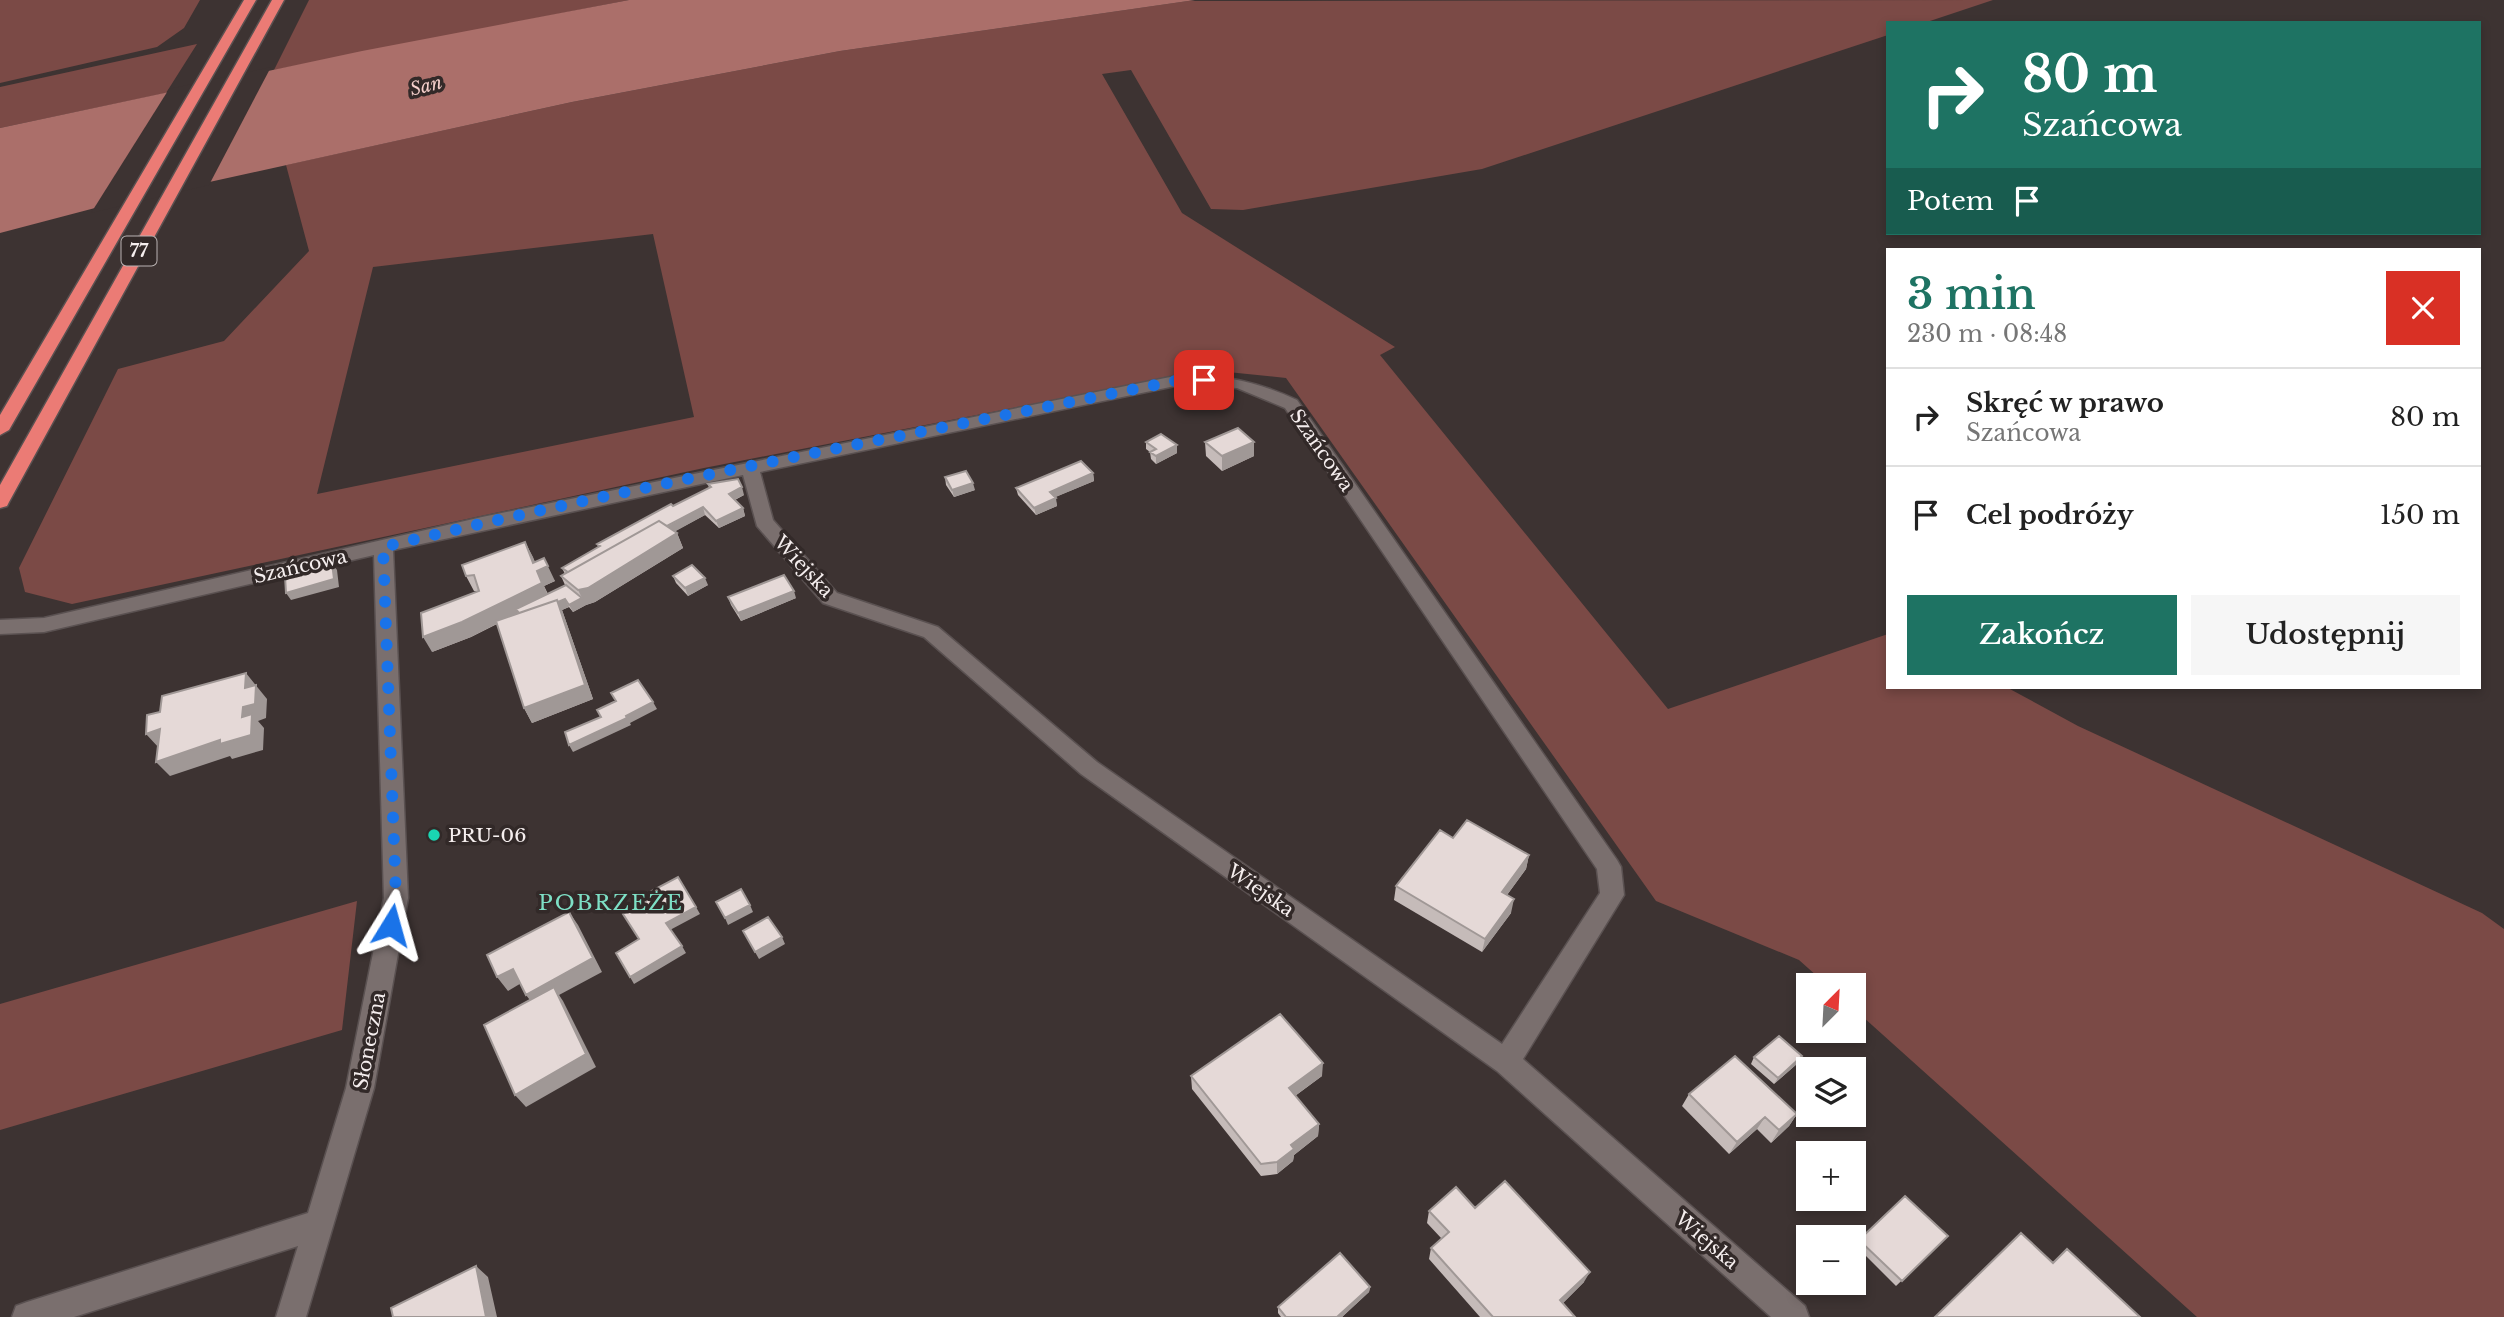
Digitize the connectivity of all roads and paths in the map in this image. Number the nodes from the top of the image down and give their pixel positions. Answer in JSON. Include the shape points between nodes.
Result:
{"nodes":[{"id":1,"x":250,"y":0,"type":"edge"},
{"id":2,"x":278,"y":0,"type":"edge"},
{"id":3,"x":0,"y":430,"type":"edge"},
{"id":4,"x":750,"y":467,"type":"junction"},
{"id":5,"x":0,"y":502,"type":"edge"},
{"id":6,"x":383,"y":547,"type":"junction"},
{"id":7,"x":0,"y":626,"type":"edge"},
{"id":8,"x":1506,"y":1062,"type":"junction"},
{"id":9,"x":320,"y":1224,"type":"junction"},
{"id":10,"x":27,"y":1317,"type":"edge"},
{"id":11,"x":291,"y":1317,"type":"edge"},
{"id":12,"x":1794,"y":1317,"type":"edge"}],
"edges":[{"from":1,"to":3,"type":"highway","number":"77"},
{"from":2,"to":5,"type":"highway","number":"77"},
{"from":4,"to":6,"type":"street","name":"Szańcowa"},
{"from":4,"to":8,"type":"street","name":"Wiejska","via":[[764,522],[830,598],[931,632],[1089,768]]},
{"from":4,"to":8,"type":"street","name":"Szańcowa","via":[[1180,380],[1227,379],[1292,404],[1609,867],[1612,895]]},
{"from":6,"to":7,"type":"street","name":"Szańcowa","via":[[44,625]]},
{"from":6,"to":9,"type":"street","name":"Słoneczna","via":[[396,898],[360,1088]]},
{"from":8,"to":12,"type":"street","name":"Wiejska"},
{"from":9,"to":10,"type":"street"},
{"from":9,"to":11,"type":"street","name":"Słoneczna"}]}
